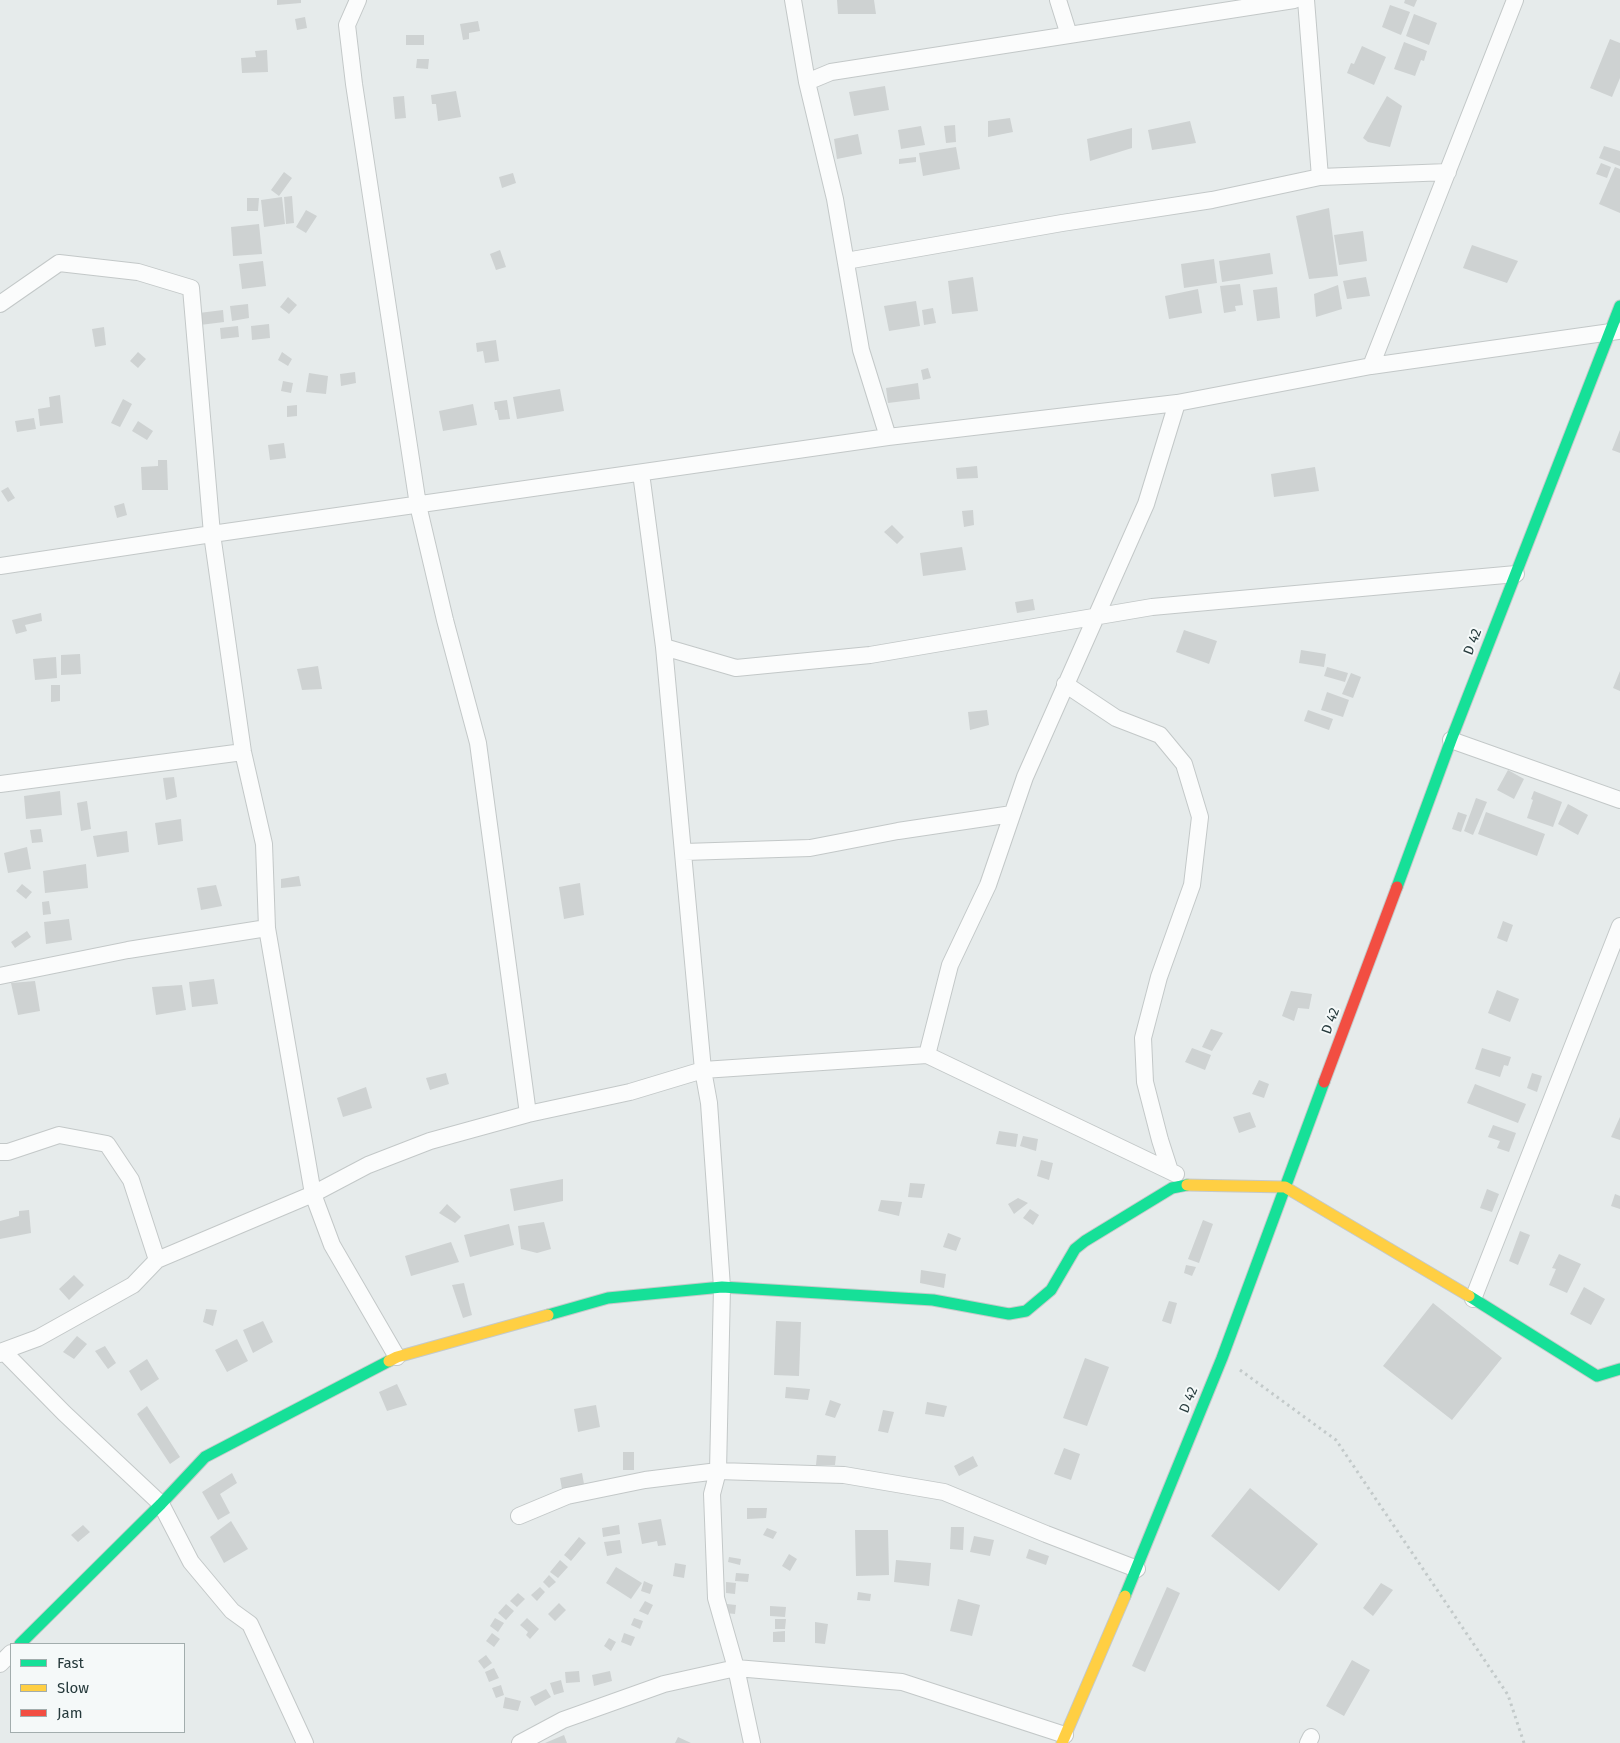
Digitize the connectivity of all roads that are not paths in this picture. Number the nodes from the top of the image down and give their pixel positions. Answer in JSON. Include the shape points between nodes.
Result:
{"nodes":[{"id":1,"x":358,"y":0,"type":"edge"},
{"id":2,"x":793,"y":0,"type":"edge"},
{"id":3,"x":1058,"y":0,"type":"edge"},
{"id":4,"x":1294,"y":0,"type":"edge"},
{"id":5,"x":1306,"y":0,"type":"edge"},
{"id":6,"x":1515,"y":0,"type":"edge"},
{"id":7,"x":1069,"y":35,"type":"junction"},
{"id":8,"x":807,"y":82,"type":"junction"},
{"id":9,"x":1448,"y":172,"type":"junction"},
{"id":10,"x":1320,"y":177,"type":"junction"},
{"id":11,"x":846,"y":261,"type":"junction"},
{"id":12,"x":0,"y":304,"type":"edge"},
{"id":13,"x":1620,"y":306,"type":"edge"},
{"id":14,"x":1615,"y":331,"type":"edge"},
{"id":15,"x":1371,"y":366,"type":"junction"},
{"id":16,"x":1177,"y":403,"type":"junction"},
{"id":17,"x":888,"y":436,"type":"junction"},
{"id":18,"x":641,"y":473,"type":"junction"},
{"id":19,"x":418,"y":505,"type":"junction"},
{"id":20,"x":212,"y":534,"type":"junction"},
{"id":21,"x":0,"y":566,"type":"edge"},
{"id":22,"x":1516,"y":574,"type":"junction"},
{"id":23,"x":1094,"y":617,"type":"junction"},
{"id":24,"x":664,"y":647,"type":"junction"},
{"id":25,"x":1065,"y":684,"type":"junction"},
{"id":26,"x":1451,"y":740,"type":"junction"},
{"id":27,"x":243,"y":752,"type":"junction"},
{"id":28,"x":0,"y":784,"type":"edge"},
{"id":29,"x":1620,"y":800,"type":"edge"},
{"id":30,"x":1012,"y":814,"type":"junction"},
{"id":31,"x":684,"y":852,"type":"junction"},
{"id":32,"x":1620,"y":926,"type":"edge"},
{"id":33,"x":267,"y":928,"type":"junction"},
{"id":34,"x":0,"y":976,"type":"edge"},
{"id":35,"x":928,"y":1054,"type":"junction"},
{"id":36,"x":703,"y":1070,"type":"junction"},
{"id":37,"x":528,"y":1114,"type":"junction"},
{"id":38,"x":0,"y":1152,"type":"edge"},
{"id":39,"x":1170,"y":1171,"type":"junction"},
{"id":40,"x":1198,"y":1184,"type":"junction"},
{"id":41,"x":1286,"y":1188,"type":"junction"},
{"id":42,"x":313,"y":1194,"type":"junction"},
{"id":43,"x":157,"y":1260,"type":"junction"},
{"id":44,"x":722,"y":1287,"type":"junction"},
{"id":45,"x":1473,"y":1299,"type":"junction"},
{"id":46,"x":1,"y":1352,"type":"edge"},
{"id":47,"x":397,"y":1356,"type":"junction"},
{"id":48,"x":1620,"y":1369,"type":"edge"},
{"id":49,"x":718,"y":1471,"type":"junction"},
{"id":50,"x":161,"y":1504,"type":"junction"},
{"id":51,"x":519,"y":1516,"type":"dead end"},
{"id":52,"x":1137,"y":1569,"type":"junction"},
{"id":53,"x":21,"y":1643,"type":"edge"},
{"id":54,"x":10,"y":1654,"type":"edge"},
{"id":55,"x":0,"y":1664,"type":"edge"},
{"id":56,"x":736,"y":1668,"type":"junction"},
{"id":57,"x":1063,"y":1739,"type":"edge"},
{"id":58,"x":305,"y":1743,"type":"edge"},
{"id":59,"x":520,"y":1743,"type":"edge"},
{"id":60,"x":752,"y":1743,"type":"edge"}],
"edges":[{"from":1,"to":19,"type":"street","via":[[348,24],[354,84]]},
{"from":2,"to":8,"type":"street"},
{"from":3,"to":7,"type":"street"},
{"from":4,"to":7,"type":"street"},
{"from":5,"to":10,"type":"street"},
{"from":6,"to":9,"type":"street"},
{"from":7,"to":8,"type":"street","via":[[831,72]]},
{"from":8,"to":11,"type":"street"},
{"from":9,"to":10,"type":"street"},
{"from":9,"to":15,"type":"street"},
{"from":10,"to":11,"type":"street","via":[[1212,200]]},
{"from":11,"to":17,"type":"street","via":[[861,350]]},
{"from":12,"to":20,"type":"street","via":[[59,263],[138,272],[191,288]]},
{"from":13,"to":14,"type":"street","name":"D 42","number":"D 42"},
{"from":14,"to":15,"type":"street"},
{"from":14,"to":22,"type":"street","name":"D 42","number":"D 42"},
{"from":15,"to":16,"type":"street"},
{"from":16,"to":17,"type":"street"},
{"from":16,"to":23,"type":"street","via":[[1146,504]]},
{"from":17,"to":18,"type":"street"},
{"from":18,"to":19,"type":"street"},
{"from":18,"to":24,"type":"street"},
{"from":19,"to":20,"type":"street"},
{"from":19,"to":37,"type":"street","via":[[478,743]]},
{"from":20,"to":21,"type":"street"},
{"from":20,"to":27,"type":"street"},
{"from":22,"to":23,"type":"street","via":[[1152,607]]},
{"from":22,"to":26,"type":"street","name":"D 42","number":"D 42"},
{"from":23,"to":24,"type":"street","via":[[870,655],[736,668]]},
{"from":23,"to":25,"type":"street"},
{"from":24,"to":31,"type":"street"},
{"from":25,"to":30,"type":"street"},
{"from":25,"to":39,"type":"street","via":[[1116,718],[1160,735],[1184,764],[1200,817],[1192,885],[1159,977],[1143,1038],[1145,1082]]},
{"from":26,"to":29,"type":"street"},
{"from":26,"to":41,"type":"street","name":"D 42","number":"D 42"},
{"from":27,"to":28,"type":"street"},
{"from":27,"to":33,"type":"street","via":[[264,844]]},
{"from":30,"to":31,"type":"street","via":[[810,848]]},
{"from":30,"to":35,"type":"street","via":[[988,885],[950,965]]},
{"from":31,"to":36,"type":"street"},
{"from":32,"to":45,"type":"street"},
{"from":33,"to":34,"type":"street","via":[[128,950]]},
{"from":33,"to":42,"type":"street"},
{"from":35,"to":36,"type":"street"},
{"from":35,"to":39,"type":"street"},
{"from":36,"to":37,"type":"street","via":[[630,1092]]},
{"from":36,"to":44,"type":"street","via":[[709,1103]]},
{"from":37,"to":42,"type":"street","via":[[430,1141],[368,1165]]},
{"from":38,"to":43,"type":"street","via":[[58,1135],[107,1144],[131,1180]]},
{"from":39,"to":40,"type":"street"},
{"from":40,"to":41,"type":"street"},
{"from":40,"to":44,"type":"street","via":[[1172,1188],[1085,1240],[1075,1249],[1051,1290],[1026,1311],[1009,1314],[933,1300]]},
{"from":41,"to":45,"type":"street"},
{"from":41,"to":52,"type":"street","name":"D 42","number":"D 42"},
{"from":42,"to":43,"type":"street"},
{"from":42,"to":47,"type":"street","via":[[332,1244]]},
{"from":43,"to":46,"type":"street","via":[[133,1285],[38,1338]]},
{"from":44,"to":47,"type":"street","via":[[608,1298]]},
{"from":44,"to":49,"type":"street"},
{"from":45,"to":48,"type":"street","via":[[1597,1376]]},
{"from":46,"to":50,"type":"street"},
{"from":47,"to":50,"type":"street","via":[[205,1457]]},
{"from":49,"to":51,"type":"street","via":[[645,1480],[567,1496]]},
{"from":49,"to":52,"type":"street","via":[[844,1475],[944,1492]]},
{"from":49,"to":56,"type":"street","via":[[712,1494],[716,1598]]},
{"from":50,"to":53,"type":"street"},
{"from":50,"to":58,"type":"street","via":[[191,1562],[232,1611],[250,1624]]},
{"from":52,"to":57,"type":"street","name":"D 42","number":"D 42"},
{"from":54,"to":55,"type":"street"},
{"from":56,"to":57,"type":"street","via":[[902,1682]]},
{"from":56,"to":59,"type":"street","via":[[664,1684],[562,1720]]},
{"from":56,"to":60,"type":"street"}]}
